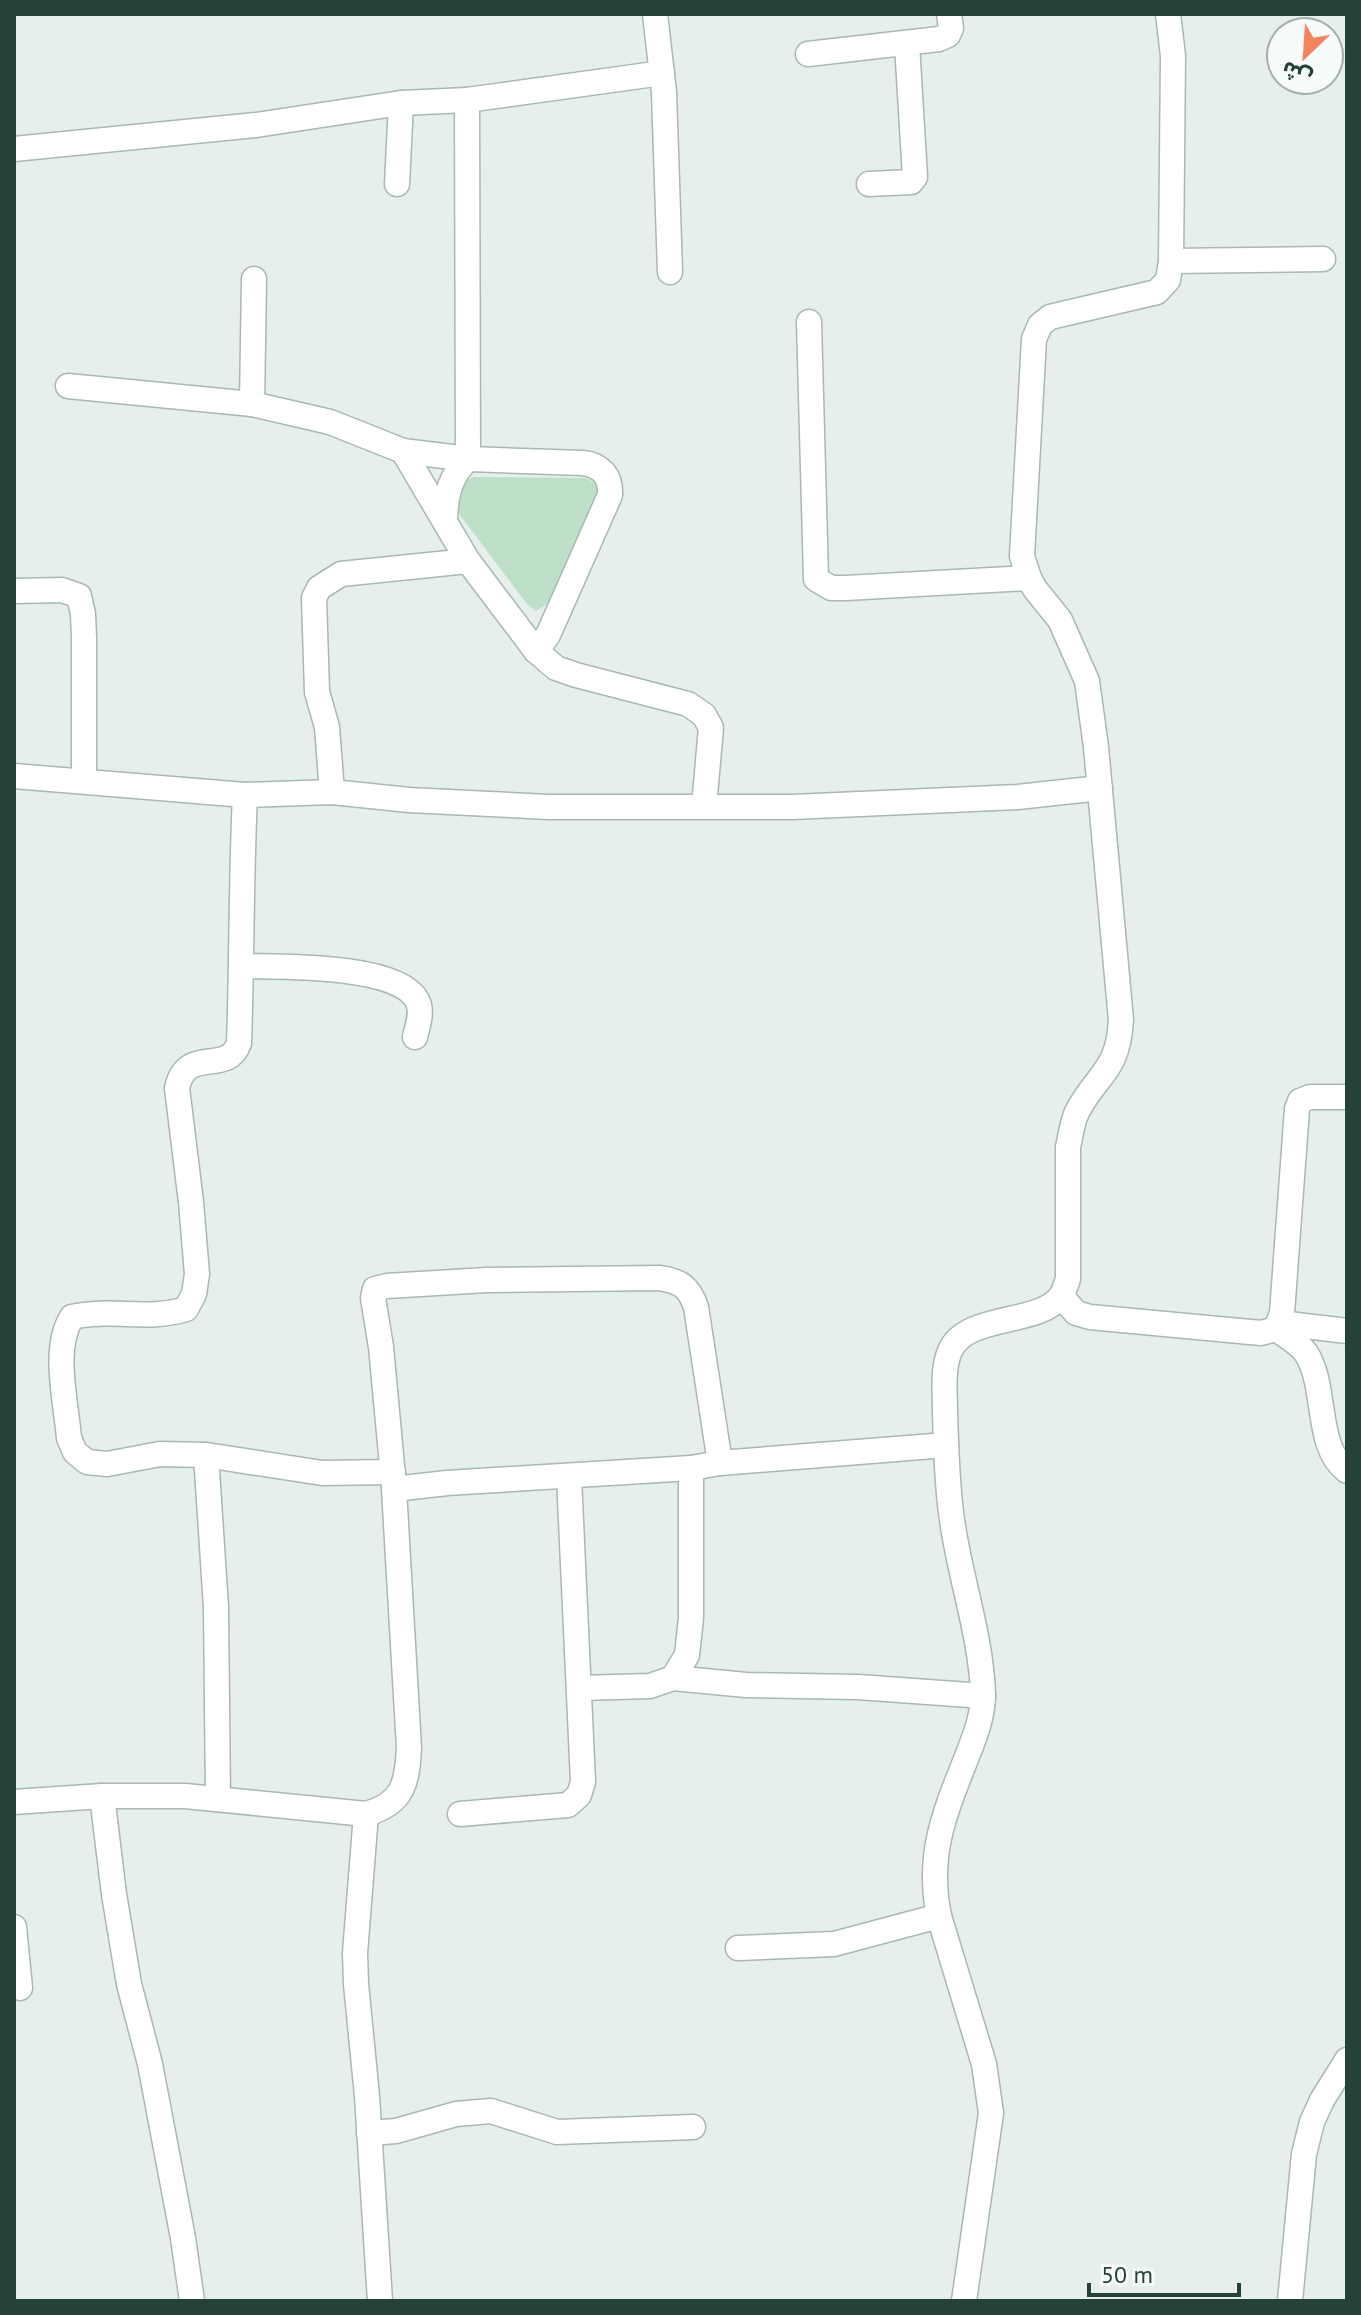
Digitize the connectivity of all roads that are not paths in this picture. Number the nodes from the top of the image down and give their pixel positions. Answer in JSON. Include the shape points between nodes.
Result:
{"nodes":[{"id":1,"x":655,"y":14,"type":"edge"},
{"id":2,"x":949,"y":14,"type":"edge"},
{"id":3,"x":1168,"y":14,"type":"edge"},
{"id":4,"x":907,"y":44,"type":"junction"},
{"id":5,"x":808,"y":54,"type":"dead end"},
{"id":6,"x":662,"y":73,"type":"junction"},
{"id":7,"x":467,"y":100,"type":"junction"},
{"id":8,"x":401,"y":103,"type":"junction"},
{"id":9,"x":14,"y":149,"type":"edge"},
{"id":10,"x":397,"y":184,"type":"dead end"},
{"id":11,"x":869,"y":184,"type":"dead end"},
{"id":12,"x":1323,"y":259,"type":"dead end"},
{"id":13,"x":1171,"y":261,"type":"junction"},
{"id":14,"x":670,"y":272,"type":"dead end"},
{"id":15,"x":254,"y":279,"type":"dead end"},
{"id":16,"x":809,"y":322,"type":"dead end"},
{"id":17,"x":68,"y":386,"type":"dead end"},
{"id":18,"x":252,"y":404,"type":"junction"},
{"id":19,"x":403,"y":451,"type":"junction"},
{"id":20,"x":468,"y":459,"type":"junction"},
{"id":21,"x":445,"y":519,"type":"junction"},
{"id":22,"x":468,"y":561,"type":"junction"},
{"id":23,"x":1029,"y":578,"type":"junction"},
{"id":24,"x":14,"y":591,"type":"edge"},
{"id":25,"x":536,"y":651,"type":"junction"},
{"id":26,"x":14,"y":776,"type":"edge"},
{"id":27,"x":84,"y":781,"type":"junction"},
{"id":28,"x":1100,"y":788,"type":"junction"},
{"id":29,"x":332,"y":792,"type":"junction"},
{"id":30,"x":245,"y":795,"type":"junction"},
{"id":31,"x":704,"y":806,"type":"junction"},
{"id":32,"x":243,"y":966,"type":"junction"},
{"id":33,"x":415,"y":1037,"type":"dead end"},
{"id":34,"x":1347,"y":1097,"type":"edge"},
{"id":35,"x":1061,"y":1296,"type":"junction"},
{"id":36,"x":1278,"y":1326,"type":"junction"},
{"id":37,"x":1347,"y":1331,"type":"edge"},
{"id":38,"x":946,"y":1445,"type":"junction"},
{"id":39,"x":206,"y":1455,"type":"junction"},
{"id":40,"x":720,"y":1463,"type":"junction"},
{"id":41,"x":691,"y":1468,"type":"junction"},
{"id":42,"x":1347,"y":1471,"type":"edge"},
{"id":43,"x":569,"y":1477,"type":"junction"},
{"id":44,"x":394,"y":1481,"type":"junction"},
{"id":45,"x":673,"y":1678,"type":"junction"},
{"id":46,"x":580,"y":1688,"type":"junction"},
{"id":47,"x":983,"y":1696,"type":"junction"},
{"id":48,"x":102,"y":1796,"type":"junction"},
{"id":49,"x":218,"y":1799,"type":"junction"},
{"id":50,"x":14,"y":1802,"type":"edge"},
{"id":51,"x":366,"y":1814,"type":"junction"},
{"id":52,"x":460,"y":1814,"type":"dead end"},
{"id":53,"x":939,"y":1916,"type":"junction"},
{"id":54,"x":14,"y":1927,"type":"edge"},
{"id":55,"x":738,"y":1948,"type":"dead end"},
{"id":56,"x":20,"y":1988,"type":"dead end"},
{"id":57,"x":1347,"y":2060,"type":"edge"},
{"id":58,"x":693,"y":2127,"type":"dead end"},
{"id":59,"x":369,"y":2133,"type":"junction"},
{"id":60,"x":192,"y":2301,"type":"edge"},
{"id":61,"x":380,"y":2301,"type":"edge"},
{"id":62,"x":964,"y":2301,"type":"edge"},
{"id":63,"x":1290,"y":2301,"type":"edge"}],
"edges":[{"from":1,"to":6,"type":"street"},
{"from":2,"to":4,"type":"street","via":[[948,35]]},
{"from":3,"to":13,"type":"street","via":[[1173,56]]},
{"from":4,"to":5,"type":"street"},
{"from":4,"to":11,"type":"street","via":[[915,177],[911,182]]},
{"from":6,"to":7,"type":"street"},
{"from":6,"to":14,"type":"street"},
{"from":7,"to":8,"type":"street"},
{"from":7,"to":20,"type":"street"},
{"from":8,"to":9,"type":"street","via":[[256,125]]},
{"from":8,"to":10,"type":"street"},
{"from":12,"to":13,"type":"street"},
{"from":13,"to":23,"type":"street","via":[[1168,280],[1157,292],[1050,317],[1040,325],[1034,339],[1022,556]]},
{"from":15,"to":18,"type":"street"},
{"from":16,"to":23,"type":"street","via":[[816,579],[846,588]]},
{"from":17,"to":18,"type":"street"},
{"from":18,"to":19,"type":"street","via":[[330,422]]},
{"from":19,"to":20,"type":"street"},
{"from":19,"to":21,"type":"street"},
{"from":20,"to":21,"type":"street","via":[[450,482]]},
{"from":20,"to":25,"type":"street","via":[[590,464],[609,479],[607,502]]},
{"from":21,"to":22,"type":"street"},
{"from":22,"to":25,"type":"street"},
{"from":22,"to":29,"type":"street","via":[[341,574],[319,588],[314,598],[317,692],[327,727]]},
{"from":23,"to":28,"type":"street","via":[[1060,620],[1087,681]]},
{"from":24,"to":27,"type":"street","via":[[62,590],[79,596]]},
{"from":25,"to":31,"type":"street","via":[[556,668],[688,704],[704,715],[711,728]]},
{"from":26,"to":27,"type":"street"},
{"from":27,"to":30,"type":"street"},
{"from":28,"to":31,"type":"street","via":[[1018,797]]},
{"from":28,"to":35,"type":"street","via":[[1120,1041],[1113,1062],[1072,1127],[1068,1279]]},
{"from":29,"to":30,"type":"street"},
{"from":29,"to":31,"type":"street","via":[[549,807]]},
{"from":30,"to":32,"type":"street"},
{"from":32,"to":33,"type":"street","via":[[365,973],[394,981],[418,1002]]},
{"from":32,"to":39,"type":"street","via":[[236,1053],[196,1062],[180,1076],[177,1088],[197,1274],[194,1294],[186,1309],[165,1316],[91,1312],[72,1317],[60,1345],[69,1438],[87,1462]]},
{"from":34,"to":36,"type":"street","via":[[1310,1097],[1297,1109]]},
{"from":35,"to":36,"type":"street","via":[[1076,1313],[1090,1317],[1261,1333]]},
{"from":35,"to":38,"type":"street","via":[[1049,1306],[979,1328],[950,1349]]},
{"from":36,"to":37,"type":"street"},
{"from":36,"to":42,"type":"street","via":[[1305,1352],[1319,1388],[1327,1440]]},
{"from":38,"to":40,"type":"street"},
{"from":38,"to":47,"type":"street","via":[[952,1520]]},
{"from":39,"to":44,"type":"street"},
{"from":39,"to":49,"type":"street","via":[[216,1607]]},
{"from":40,"to":41,"type":"street"},
{"from":40,"to":44,"type":"street","via":[[690,1290],[659,1278],[486,1280],[375,1289]]},
{"from":41,"to":43,"type":"street"},
{"from":41,"to":45,"type":"street","via":[[691,1618],[687,1655]]},
{"from":43,"to":44,"type":"street"},
{"from":43,"to":46,"type":"street"},
{"from":44,"to":51,"type":"street","via":[[408,1769],[393,1802]]},
{"from":45,"to":46,"type":"street","via":[[650,1686]]},
{"from":45,"to":47,"type":"street"},
{"from":46,"to":52,"type":"street","via":[[579,1795],[568,1805]]},
{"from":47,"to":53,"type":"street","via":[[981,1720],[942,1817],[936,1847]]},
{"from":48,"to":49,"type":"street"},
{"from":48,"to":50,"type":"street"},
{"from":48,"to":60,"type":"street","via":[[129,1984],[150,2064]]},
{"from":49,"to":51,"type":"street"},
{"from":51,"to":59,"type":"street","via":[[355,1953]]},
{"from":53,"to":55,"type":"street","via":[[834,1944]]},
{"from":53,"to":62,"type":"street","via":[[984,2064],[991,2113]]},
{"from":54,"to":56,"type":"street"},
{"from":57,"to":63,"type":"street","via":[[1312,2122],[1304,2154]]},
{"from":58,"to":59,"type":"street","via":[[557,2132],[483,2111]]},
{"from":59,"to":61,"type":"street"}]}
